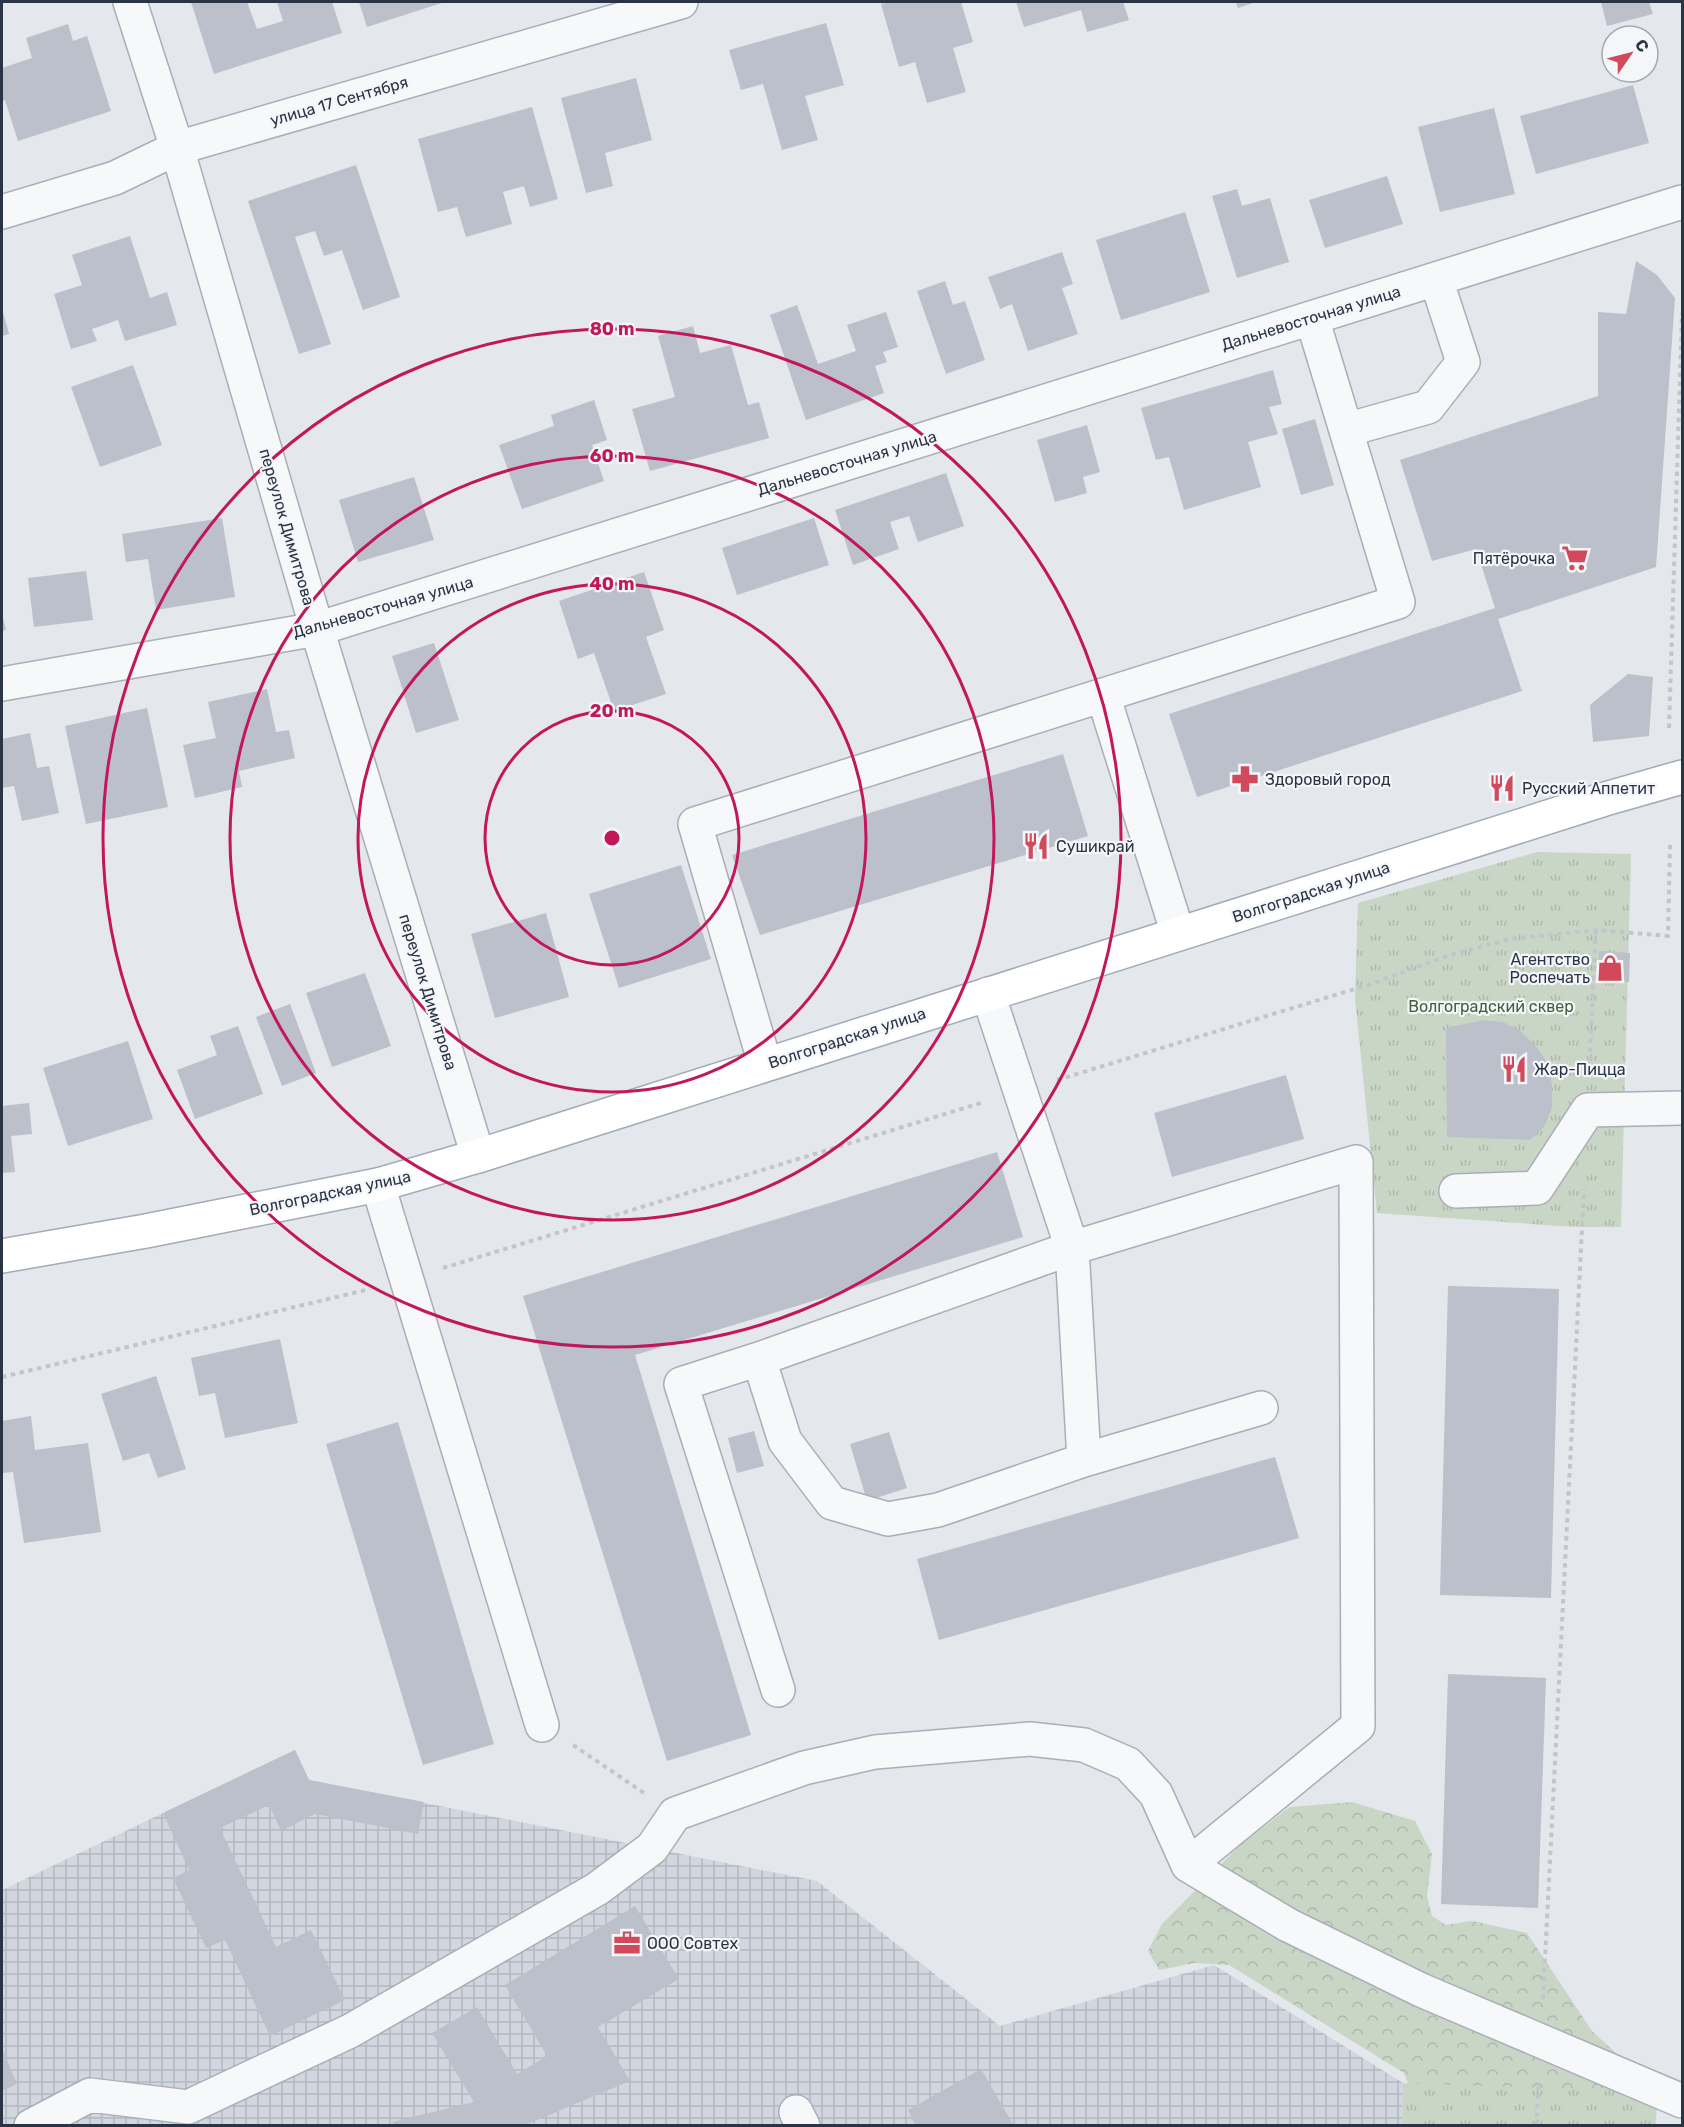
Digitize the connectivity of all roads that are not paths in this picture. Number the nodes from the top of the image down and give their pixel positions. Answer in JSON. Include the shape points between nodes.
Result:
{"nodes":[{"id":1,"x":130,"y":2,"type":"edge"},
{"id":2,"x":681,"y":2,"type":"edge"},
{"id":3,"x":177,"y":148,"type":"junction"},
{"id":4,"x":1683,"y":202,"type":"edge"},
{"id":5,"x":2,"y":212,"type":"edge"},
{"id":6,"x":1436,"y":279,"type":"junction"},
{"id":7,"x":1312,"y":318,"type":"junction"},
{"id":8,"x":1346,"y":430,"type":"junction"},
{"id":9,"x":317,"y":630,"type":"junction"},
{"id":10,"x":2,"y":684,"type":"edge"},
{"id":11,"x":1103,"y":695,"type":"junction"},
{"id":12,"x":1683,"y":777,"type":"edge"},
{"id":13,"x":1178,"y":934,"type":"junction"},
{"id":14,"x":988,"y":994,"type":"junction"},
{"id":15,"x":765,"y":1064,"type":"junction"},
{"id":16,"x":1683,"y":1108,"type":"edge"},
{"id":17,"x":478,"y":1155,"type":"junction"},
{"id":18,"x":378,"y":1185,"type":"junction"},
{"id":19,"x":1456,"y":1191,"type":"dead end"},
{"id":20,"x":1072,"y":1248,"type":"junction"},
{"id":21,"x":2,"y":1256,"type":"edge"},
{"id":22,"x":759,"y":1359,"type":"junction"},
{"id":23,"x":1261,"y":1408,"type":"dead end"},
{"id":24,"x":1084,"y":1460,"type":"junction"},
{"id":25,"x":778,"y":1690,"type":"dead end"},
{"id":26,"x":542,"y":1725,"type":"road end"},
{"id":27,"x":1188,"y":1865,"type":"junction"},
{"id":28,"x":1683,"y":2101,"type":"edge"},
{"id":29,"x":186,"y":2116,"type":"edge"},
{"id":30,"x":31,"y":2126,"type":"edge"}],
"edges":[{"from":1,"to":3,"type":"street","name":"переулок Димитрова"},
{"from":2,"to":3,"type":"street","name":"улица 17 Сентября"},
{"from":3,"to":5,"type":"street","name":"улица 17 Сентября","via":[[115,178]]},
{"from":3,"to":9,"type":"street","name":"переулок Димитрова"},
{"from":4,"to":6,"type":"street","name":"Дальневосточная улица"},
{"from":6,"to":7,"type":"street","name":"Дальневосточная улица"},
{"from":6,"to":8,"type":"street","via":[[1463,362],[1428,407]]},
{"from":7,"to":8,"type":"street"},
{"from":7,"to":9,"type":"street","name":"Дальневосточная улица"},
{"from":8,"to":11,"type":"street","via":[[1398,602]]},
{"from":9,"to":10,"type":"street","name":"Дальневосточная улица"},
{"from":9,"to":17,"type":"street","name":"переулок Димитрова"},
{"from":11,"to":13,"type":"street"},
{"from":11,"to":15,"type":"street","via":[[695,824]]},
{"from":12,"to":13,"type":"main road","name":"Волгоградская улица"},
{"from":13,"to":14,"type":"main road","name":"Волгоградская улица"},
{"from":14,"to":15,"type":"main road","name":"Волгоградская улица"},
{"from":14,"to":20,"type":"street"},
{"from":15,"to":17,"type":"main road","name":"Волгоградская улица"},
{"from":16,"to":19,"type":"street","via":[[1588,1110],[1537,1188]]},
{"from":17,"to":18,"type":"main road","name":"Волгоградская улица"},
{"from":18,"to":21,"type":"main road","name":"Волгоградская улица"},
{"from":18,"to":26,"type":"street"},
{"from":20,"to":22,"type":"street"},
{"from":20,"to":24,"type":"street"},
{"from":20,"to":27,"type":"street","via":[[1356,1162],[1358,1726]]},
{"from":22,"to":24,"type":"street","via":[[785,1441],[832,1503],[888,1519],[938,1510]]},
{"from":22,"to":25,"type":"street","via":[[681,1384]]},
{"from":23,"to":24,"type":"street"},
{"from":27,"to":28,"type":"street","via":[[1288,1925],[1421,1990]]},
{"from":27,"to":29,"type":"street","via":[[1156,1794],[1128,1764],[1084,1745],[1030,1739],[875,1752],[804,1768],[675,1814],[651,1848],[597,1889],[350,2031]]},
{"from":29,"to":30,"type":"street","via":[[90,2095]]}]}
